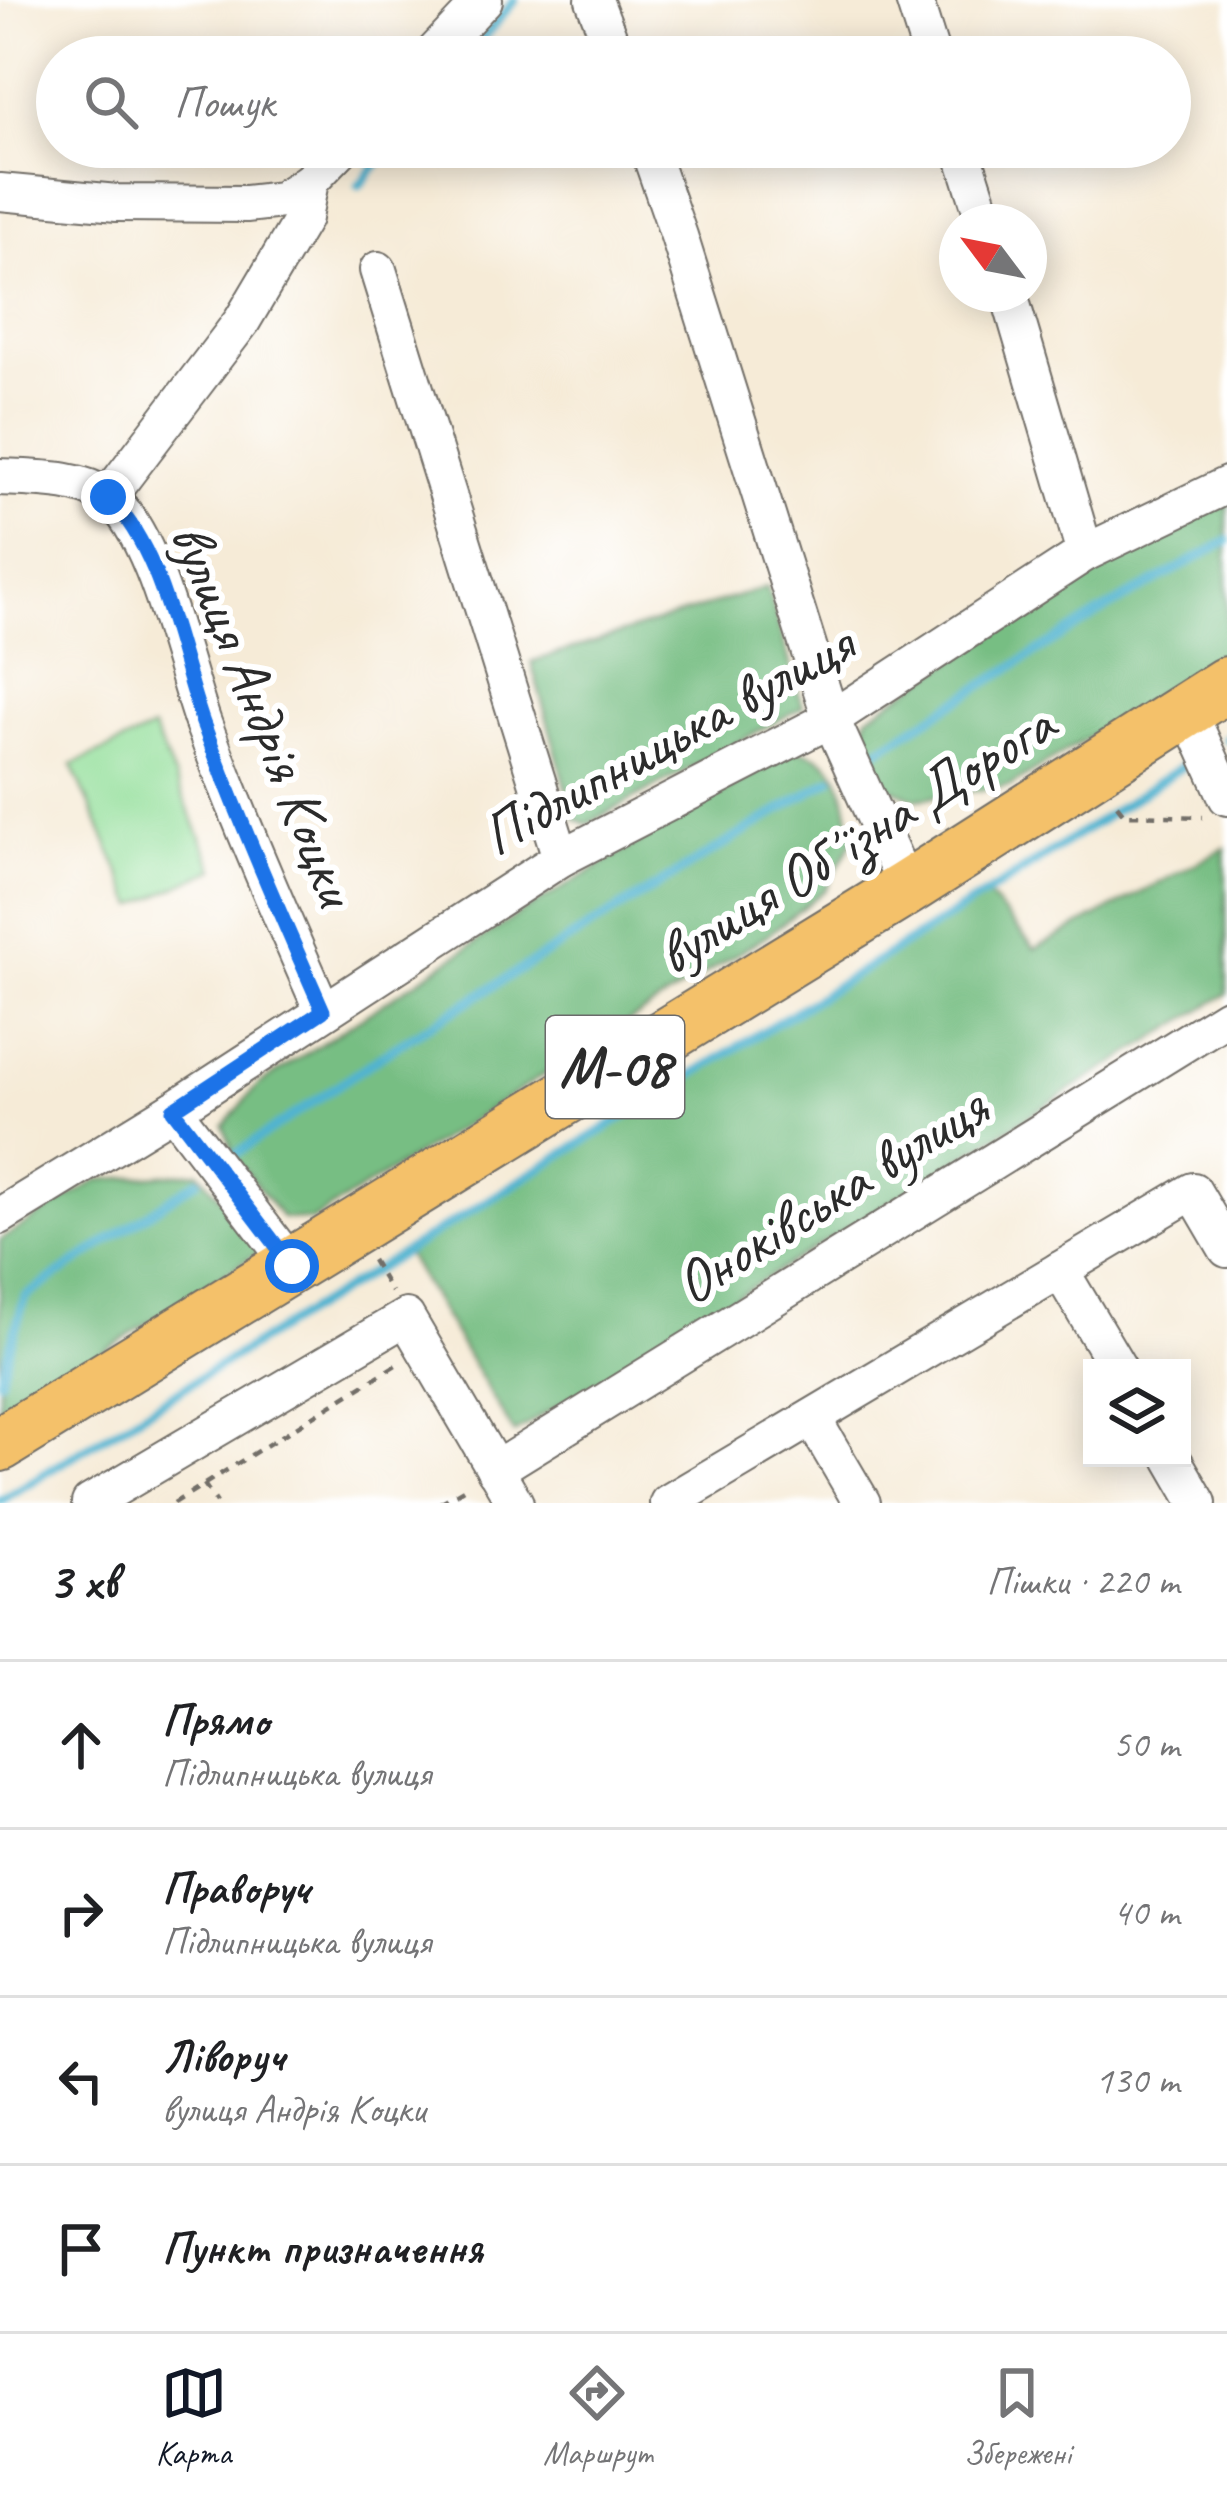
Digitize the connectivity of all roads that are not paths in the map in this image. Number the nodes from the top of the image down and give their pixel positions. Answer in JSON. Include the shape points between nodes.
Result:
{"nodes":[{"id":1,"x":484,"y":0,"type":"edge"},
{"id":2,"x":594,"y":0,"type":"edge"},
{"id":3,"x":914,"y":0,"type":"edge"},
{"id":4,"x":450,"y":36,"type":"edge"},
{"id":5,"x":608,"y":36,"type":"edge"},
{"id":6,"x":925,"y":36,"type":"edge"},
{"id":7,"x":323,"y":168,"type":"edge"},
{"id":8,"x":656,"y":168,"type":"edge"},
{"id":9,"x":968,"y":168,"type":"edge"},
{"id":10,"x":310,"y":181,"type":"junction"},
{"id":11,"x":0,"y":192,"type":"edge"},
{"id":12,"x":980,"y":204,"type":"edge"},
{"id":13,"x":378,"y":270,"type":"dead end"},
{"id":14,"x":1014,"y":312,"type":"edge"},
{"id":15,"x":0,"y":476,"type":"edge"},
{"id":16,"x":1227,"y":485,"type":"edge"},
{"id":17,"x":108,"y":497,"type":"junction"},
{"id":18,"x":1085,"y":553,"type":"junction"},
{"id":19,"x":1207,"y":696,"type":"edge"},
{"id":20,"x":831,"y":719,"type":"junction"},
{"id":21,"x":1217,"y":807,"type":"edge"},
{"id":22,"x":561,"y":858,"type":"junction"},
{"id":23,"x":907,"y":888,"type":"junction"},
{"id":24,"x":323,"y":1011,"type":"junction"},
{"id":25,"x":1227,"y":1018,"type":"edge"},
{"id":26,"x":173,"y":1110,"type":"junction"},
{"id":27,"x":0,"y":1216,"type":"edge"},
{"id":28,"x":1227,"y":1249,"type":"edge"},
{"id":29,"x":292,"y":1266,"type":"junction"},
{"id":30,"x":1060,"y":1270,"type":"junction"},
{"id":31,"x":1113,"y":1359,"type":"edge"},
{"id":32,"x":812,"y":1418,"type":"junction"},
{"id":33,"x":0,"y":1444,"type":"edge"},
{"id":34,"x":1177,"y":1467,"type":"edge"},
{"id":35,"x":495,"y":1470,"type":"junction"},
{"id":36,"x":90,"y":1503,"type":"edge"},
{"id":37,"x":515,"y":1503,"type":"edge"},
{"id":38,"x":668,"y":1503,"type":"edge"},
{"id":39,"x":862,"y":1503,"type":"edge"},
{"id":40,"x":1198,"y":1503,"type":"edge"}],
"edges":[{"from":1,"to":4,"type":"street"},
{"from":2,"to":5,"type":"street"},
{"from":3,"to":6,"type":"street"},
{"from":7,"to":10,"type":"street"},
{"from":8,"to":20,"type":"street"},
{"from":9,"to":12,"type":"street"},
{"from":10,"to":11,"type":"street","via":[[282,200],[246,204]]},
{"from":10,"to":17,"type":"street","via":[[285,254]]},
{"from":13,"to":22,"type":"street"},
{"from":14,"to":18,"type":"street"},
{"from":15,"to":17,"type":"street","name":"вулиця Андрія Коцки","via":[[82,485]]},
{"from":16,"to":18,"type":"street","name":"Підлипницька вулиця"},
{"from":17,"to":24,"type":"street","name":"вулиця Андрія Коцки","via":[[149,560],[203,723]]},
{"from":18,"to":20,"type":"street","name":"Підлипницька вулиця"},
{"from":19,"to":21,"type":"street"},
{"from":19,"to":23,"type":"highway","name":"вулиця Обʼїзна Дорога","number":"М-08"},
{"from":20,"to":22,"type":"street","name":"Підлипницька вулиця"},
{"from":20,"to":23,"type":"street"},
{"from":22,"to":24,"type":"street","name":"Підлипницька вулиця"},
{"from":23,"to":29,"type":"highway","name":"вулиця Обʼїзна Дорога","number":"М-08"},
{"from":24,"to":26,"type":"street","name":"Підлипницька вулиця"},
{"from":25,"to":35,"type":"street","name":"Оноківська вулиця"},
{"from":26,"to":27,"type":"street","name":"Підлипницька вулиця"},
{"from":26,"to":29,"type":"street"},
{"from":28,"to":30,"type":"street","via":[[1193,1191]]},
{"from":29,"to":33,"type":"highway","name":"вулиця Обʼїзна Дорога","number":"М-08"},
{"from":30,"to":31,"type":"street"},
{"from":30,"to":32,"type":"street"},
{"from":32,"to":38,"type":"street"},
{"from":32,"to":39,"type":"street"},
{"from":34,"to":40,"type":"street"},
{"from":35,"to":36,"type":"street","via":[[406,1318]]},
{"from":35,"to":37,"type":"street"}]}
